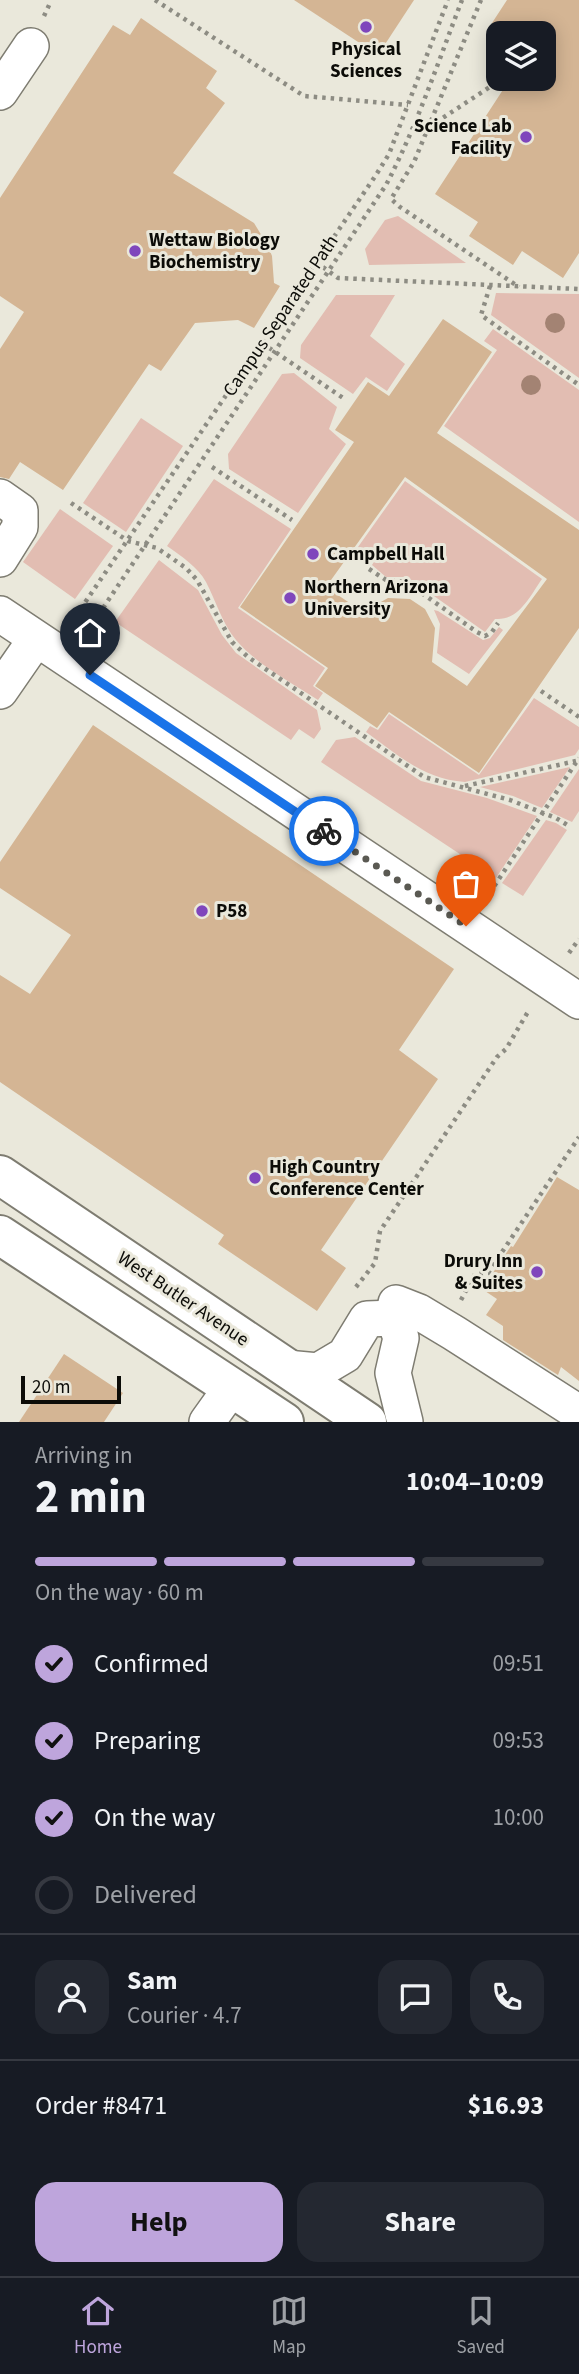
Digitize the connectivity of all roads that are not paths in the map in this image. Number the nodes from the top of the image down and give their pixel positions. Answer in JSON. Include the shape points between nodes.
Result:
{"nodes":[{"id":1,"x":31,"y":46,"type":"dead end"},
{"id":2,"x":0,"y":92,"type":"edge"},
{"id":3,"x":0,"y":497,"type":"edge"},
{"id":4,"x":0,"y":559,"type":"edge"},
{"id":5,"x":0,"y":614,"type":"edge"},
{"id":6,"x":44,"y":644,"type":"junction"},
{"id":7,"x":0,"y":691,"type":"edge"},
{"id":8,"x":579,"y":1001,"type":"edge"},
{"id":9,"x":0,"y":1175,"type":"edge"},
{"id":10,"x":0,"y":1235,"type":"edge"},
{"id":11,"x":394,"y":1318,"type":"junction"},
{"id":12,"x":286,"y":1368,"type":"junction"},
{"id":13,"x":232,"y":1387,"type":"junction"},
{"id":14,"x":579,"y":1413,"type":"edge"},
{"id":15,"x":208,"y":1422,"type":"edge"},
{"id":16,"x":284,"y":1422,"type":"edge"},
{"id":17,"x":367,"y":1422,"type":"edge"},
{"id":18,"x":405,"y":1422,"type":"edge"}],
"edges":[{"from":1,"to":2,"type":"street"},
{"from":3,"to":4,"type":"street","via":[[20,510],[20,527]]},
{"from":5,"to":6,"type":"street"},
{"from":6,"to":7,"type":"street"},
{"from":6,"to":8,"type":"street"},
{"from":9,"to":12,"type":"main road","name":"West Butler Avenue"},
{"from":10,"to":13,"type":"main road"},
{"from":11,"to":12,"type":"street","via":[[366,1319],[345,1355],[318,1371]]},
{"from":11,"to":14,"type":"street","via":[[396,1303],[419,1312]]},
{"from":11,"to":18,"type":"street","via":[[401,1338],[393,1373]]},
{"from":12,"to":17,"type":"main road","name":"West Butler Avenue"},
{"from":13,"to":15,"type":"street"},
{"from":13,"to":16,"type":"main road"}]}
